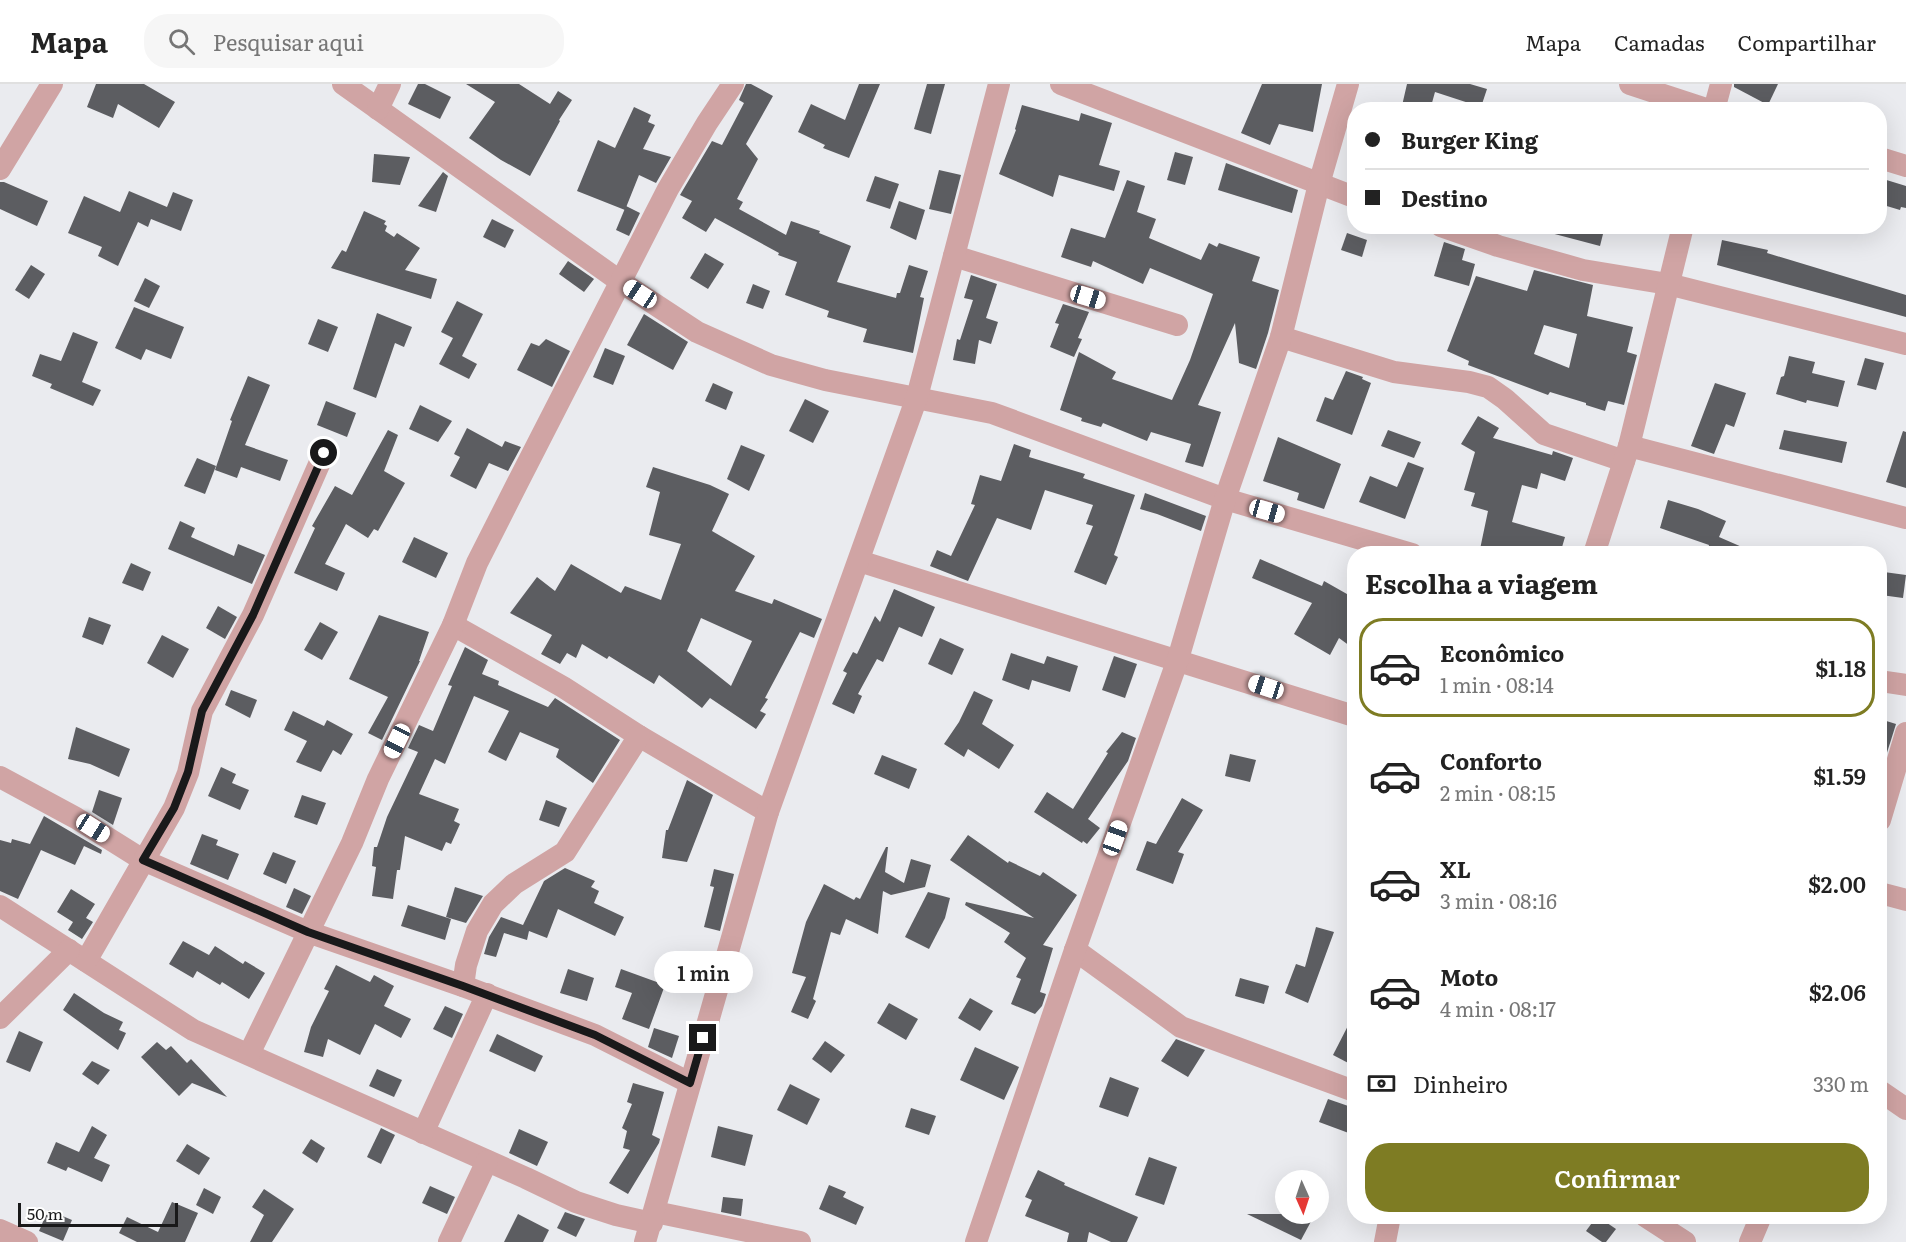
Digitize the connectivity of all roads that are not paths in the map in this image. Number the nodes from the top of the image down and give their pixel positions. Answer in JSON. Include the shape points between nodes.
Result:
{"nodes":[{"id":1,"x":52,"y":84,"type":"edge"},
{"id":2,"x":343,"y":84,"type":"edge"},
{"id":3,"x":390,"y":84,"type":"edge"},
{"id":4,"x":733,"y":84,"type":"edge"},
{"id":5,"x":999,"y":84,"type":"edge"},
{"id":6,"x":1061,"y":84,"type":"edge"},
{"id":7,"x":1348,"y":84,"type":"edge"},
{"id":8,"x":1630,"y":84,"type":"edge"},
{"id":9,"x":1721,"y":84,"type":"edge"},
{"id":10,"x":1685,"y":102,"type":"edge"},
{"id":11,"x":1716,"y":102,"type":"edge"},
{"id":12,"x":378,"y":109,"type":"junction"},
{"id":13,"x":1887,"y":160,"type":"edge"},
{"id":14,"x":1906,"y":166,"type":"edge"},
{"id":15,"x":0,"y":169,"type":"edge"},
{"id":16,"x":1319,"y":184,"type":"junction"},
{"id":17,"x":1347,"y":194,"type":"edge"},
{"id":18,"x":1464,"y":234,"type":"edge"},
{"id":19,"x":1681,"y":234,"type":"edge"},
{"id":20,"x":954,"y":256,"type":"junction"},
{"id":21,"x":621,"y":282,"type":"junction"},
{"id":22,"x":1668,"y":284,"type":"junction"},
{"id":23,"x":1177,"y":325,"type":"dead end"},
{"id":24,"x":1281,"y":337,"type":"junction"},
{"id":25,"x":1906,"y":344,"type":"edge"},
{"id":26,"x":917,"y":398,"type":"junction"},
{"id":27,"x":324,"y":453,"type":"dead end"},
{"id":28,"x":1626,"y":453,"type":"junction"},
{"id":29,"x":1225,"y":499,"type":"junction"},
{"id":30,"x":1906,"y":518,"type":"edge"},
{"id":31,"x":1385,"y":546,"type":"edge"},
{"id":32,"x":1597,"y":546,"type":"edge"},
{"id":33,"x":859,"y":561,"type":"junction"},
{"id":34,"x":453,"y":626,"type":"junction"},
{"id":35,"x":1178,"y":659,"type":"junction"},
{"id":36,"x":1887,"y":682,"type":"edge"},
{"id":37,"x":1906,"y":685,"type":"edge"},
{"id":38,"x":1347,"y":714,"type":"edge"},
{"id":39,"x":1906,"y":733,"type":"edge"},
{"id":40,"x":639,"y":736,"type":"junction"},
{"id":41,"x":0,"y":777,"type":"edge"},
{"id":42,"x":1887,"y":797,"type":"edge"},
{"id":43,"x":768,"y":812,"type":"junction"},
{"id":44,"x":143,"y":860,"type":"junction"},
{"id":45,"x":1887,"y":895,"type":"edge"},
{"id":46,"x":1906,"y":900,"type":"edge"},
{"id":47,"x":0,"y":906,"type":"edge"},
{"id":48,"x":308,"y":932,"type":"junction"},
{"id":49,"x":1075,"y":950,"type":"junction"},
{"id":50,"x":77,"y":956,"type":"junction"},
{"id":51,"x":463,"y":986,"type":"junction"},
{"id":52,"x":487,"y":994,"type":"junction"},
{"id":53,"x":0,"y":1018,"type":"edge"},
{"id":54,"x":249,"y":1054,"type":"junction"},
{"id":55,"x":690,"y":1083,"type":"junction"},
{"id":56,"x":1347,"y":1088,"type":"edge"},
{"id":57,"x":1887,"y":1096,"type":"edge"},
{"id":58,"x":1906,"y":1108,"type":"edge"},
{"id":59,"x":423,"y":1133,"type":"junction"},
{"id":60,"x":487,"y":1161,"type":"junction"},
{"id":61,"x":1388,"y":1224,"type":"edge"},
{"id":62,"x":1657,"y":1224,"type":"edge"},
{"id":63,"x":1758,"y":1224,"type":"edge"},
{"id":64,"x":651,"y":1226,"type":"edge"},
{"id":65,"x":0,"y":1230,"type":"edge"},
{"id":66,"x":27,"y":1242,"type":"edge"},
{"id":67,"x":449,"y":1242,"type":"edge"},
{"id":68,"x":800,"y":1242,"type":"edge"},
{"id":69,"x":975,"y":1242,"type":"edge"},
{"id":70,"x":1385,"y":1242,"type":"edge"},
{"id":71,"x":1685,"y":1242,"type":"edge"},
{"id":72,"x":1750,"y":1242,"type":"edge"}],
"edges":[{"from":1,"to":15,"type":"street"},
{"from":2,"to":12,"type":"street"},
{"from":3,"to":12,"type":"street"},
{"from":4,"to":21,"type":"street","via":[[668,189]]},
{"from":5,"to":20,"type":"street"},
{"from":6,"to":16,"type":"street"},
{"from":7,"to":16,"type":"street"},
{"from":8,"to":10,"type":"street"},
{"from":9,"to":11,"type":"street"},
{"from":12,"to":21,"type":"street"},
{"from":13,"to":14,"type":"street"},
{"from":16,"to":17,"type":"street"},
{"from":16,"to":24,"type":"street"},
{"from":18,"to":22,"type":"street","via":[[1583,270]]},
{"from":19,"to":22,"type":"street"},
{"from":20,"to":23,"type":"street"},
{"from":20,"to":26,"type":"street"},
{"from":21,"to":26,"type":"street","via":[[697,332],[771,365]]},
{"from":21,"to":34,"type":"street","via":[[477,563]]},
{"from":22,"to":25,"type":"street"},
{"from":22,"to":28,"type":"street"},
{"from":24,"to":28,"type":"street","via":[[1394,372],[1488,387],[1544,434]]},
{"from":24,"to":29,"type":"street"},
{"from":26,"to":29,"type":"street","via":[[992,413]]},
{"from":26,"to":33,"type":"street"},
{"from":27,"to":44,"type":"street","via":[[253,615],[202,711],[188,772],[174,808]]},
{"from":28,"to":30,"type":"street"},
{"from":28,"to":32,"type":"street"},
{"from":29,"to":31,"type":"street"},
{"from":29,"to":35,"type":"street"},
{"from":33,"to":35,"type":"street"},
{"from":33,"to":43,"type":"street"},
{"from":34,"to":40,"type":"street","via":[[563,687]]},
{"from":34,"to":48,"type":"street"},
{"from":35,"to":38,"type":"street"},
{"from":35,"to":49,"type":"street"},
{"from":36,"to":37,"type":"street"},
{"from":39,"to":42,"type":"street"},
{"from":40,"to":43,"type":"street"},
{"from":40,"to":51,"type":"street","via":[[565,852],[514,884],[493,904],[477,931]]},
{"from":41,"to":44,"type":"street"},
{"from":43,"to":55,"type":"street"},
{"from":44,"to":48,"type":"street"},
{"from":44,"to":50,"type":"street"},
{"from":45,"to":46,"type":"street"},
{"from":47,"to":50,"type":"street"},
{"from":48,"to":51,"type":"street"},
{"from":48,"to":54,"type":"street"},
{"from":49,"to":56,"type":"street","via":[[1181,1027]]},
{"from":49,"to":69,"type":"street"},
{"from":50,"to":53,"type":"street"},
{"from":50,"to":54,"type":"street","via":[[193,1030]]},
{"from":51,"to":52,"type":"street"},
{"from":52,"to":55,"type":"street","via":[[595,1035]]},
{"from":52,"to":59,"type":"street"},
{"from":54,"to":59,"type":"street"},
{"from":55,"to":64,"type":"street"},
{"from":57,"to":58,"type":"street"},
{"from":59,"to":60,"type":"street"},
{"from":60,"to":64,"type":"street","via":[[576,1202]]},
{"from":60,"to":67,"type":"street"},
{"from":61,"to":70,"type":"street"},
{"from":62,"to":71,"type":"street"},
{"from":63,"to":72,"type":"street"},
{"from":64,"to":68,"type":"street"},
{"from":65,"to":66,"type":"street"}]}
